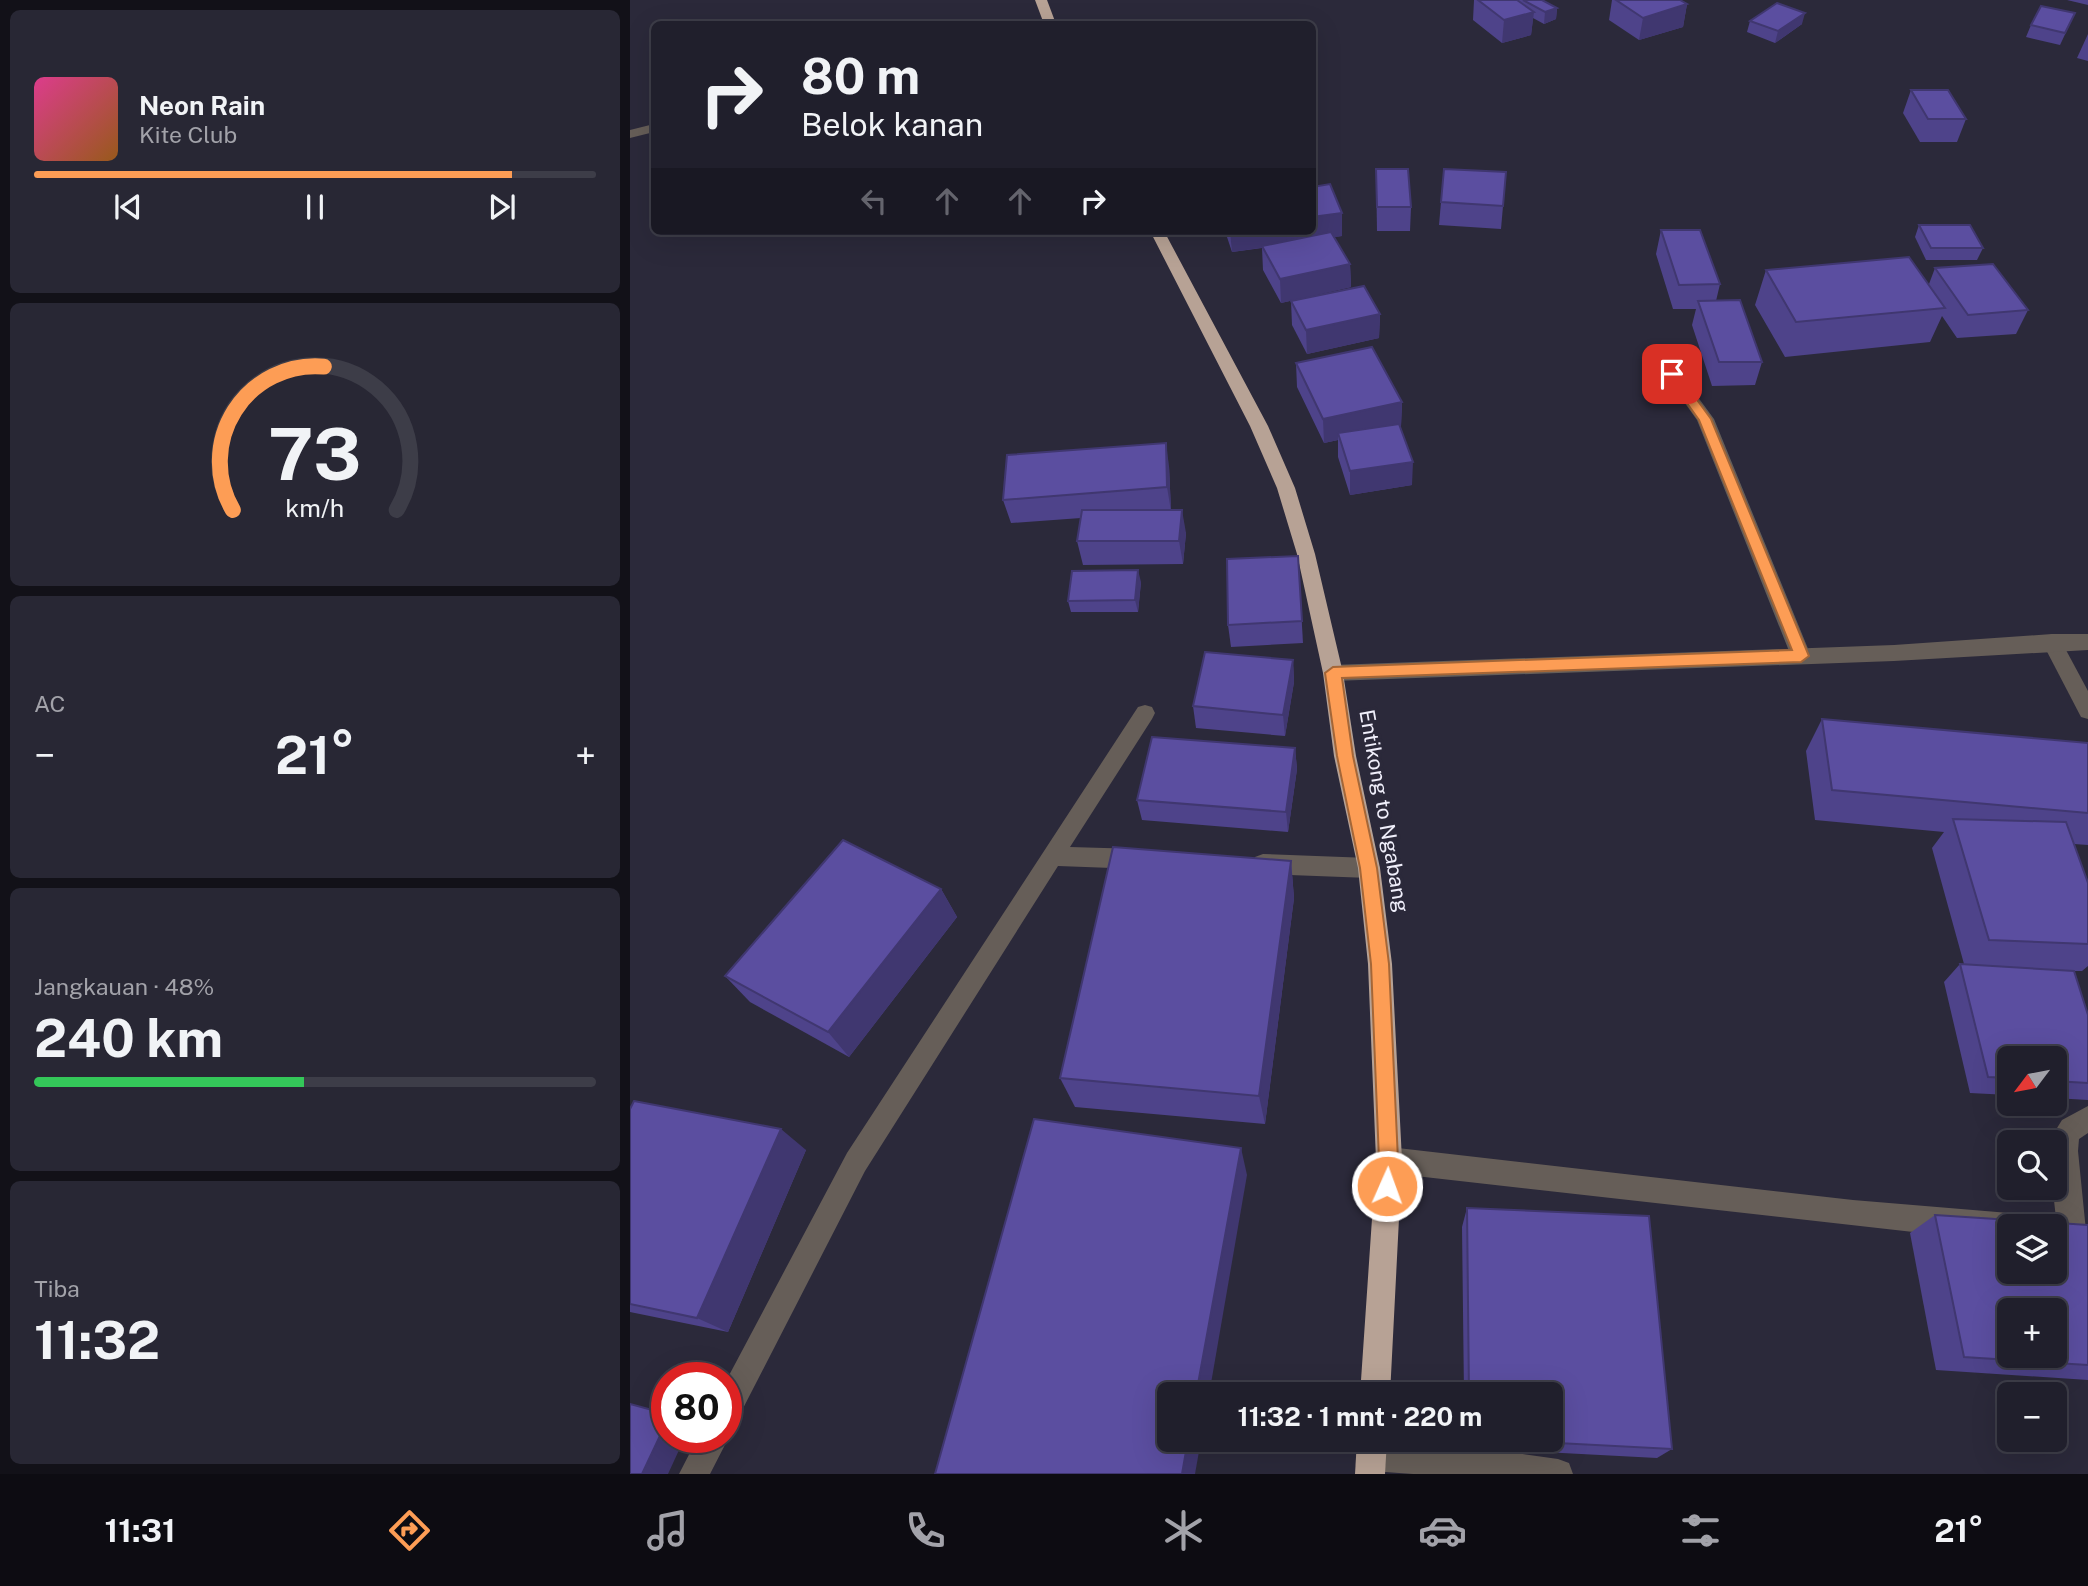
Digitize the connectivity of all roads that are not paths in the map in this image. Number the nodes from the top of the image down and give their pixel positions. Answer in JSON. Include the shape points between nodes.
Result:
{"nodes":[{"id":1,"x":1041,"y":0,"type":"edge"},
{"id":2,"x":1049,"y":21,"type":"edge"},
{"id":3,"x":651,"y":129,"type":"edge"},
{"id":4,"x":630,"y":134,"type":"edge"},
{"id":5,"x":1159,"y":235,"type":"edge"},
{"id":6,"x":1672,"y":374,"type":"dead end"},
{"id":7,"x":2052,"y":642,"type":"junction"},
{"id":8,"x":2088,"y":642,"type":"edge"},
{"id":9,"x":1801,"y":656,"type":"junction"},
{"id":10,"x":1333,"y":673,"type":"junction"},
{"id":11,"x":2088,"y":710,"type":"edge"},
{"id":12,"x":1145,"y":713,"type":"dead end"},
{"id":13,"x":1051,"y":856,"type":"junction"},
{"id":14,"x":1157,"y":860,"type":"edge"},
{"id":15,"x":1236,"y":863,"type":"edge"},
{"id":16,"x":1369,"y":868,"type":"junction"},
{"id":17,"x":2088,"y":1119,"type":"edge"},
{"id":18,"x":1388,"y":1160,"type":"junction"},
{"id":19,"x":1997,"y":1226,"type":"edge"},
{"id":20,"x":2072,"y":1231,"type":"edge"},
{"id":21,"x":742,"y":1381,"type":"edge"},
{"id":22,"x":1376,"y":1382,"type":"edge"},
{"id":23,"x":705,"y":1453,"type":"edge"},
{"id":24,"x":1371,"y":1457,"type":"edge"},
{"id":25,"x":694,"y":1474,"type":"edge"},
{"id":26,"x":1558,"y":1474,"type":"edge"}],
"edges":[{"from":1,"to":2,"type":"highway"},
{"from":3,"to":4,"type":"street"},
{"from":5,"to":10,"type":"highway","name":"Entikong to Ngabang","via":[[1259,426],[1286,488]]},
{"from":6,"to":9,"type":"street","via":[[1705,419]]},
{"from":7,"to":8,"type":"street"},
{"from":7,"to":9,"type":"street"},
{"from":7,"to":11,"type":"street"},
{"from":9,"to":10,"type":"street"},
{"from":10,"to":16,"type":"highway","name":"Entikong to Ngabang"},
{"from":12,"to":13,"type":"street"},
{"from":13,"to":14,"type":"street"},
{"from":13,"to":21,"type":"street","via":[[856,1162]]},
{"from":15,"to":16,"type":"street"},
{"from":16,"to":18,"type":"highway","name":"Entikong to Ngabang","via":[[1380,964]]},
{"from":17,"to":20,"type":"street","via":[[2075,1126],[2066,1141]]},
{"from":18,"to":19,"type":"street","via":[[1552,1176],[1731,1202]]},
{"from":18,"to":22,"type":"highway","name":"Entikong to Ngabang"},
{"from":23,"to":25,"type":"street"},
{"from":24,"to":26,"type":"street"}]}
